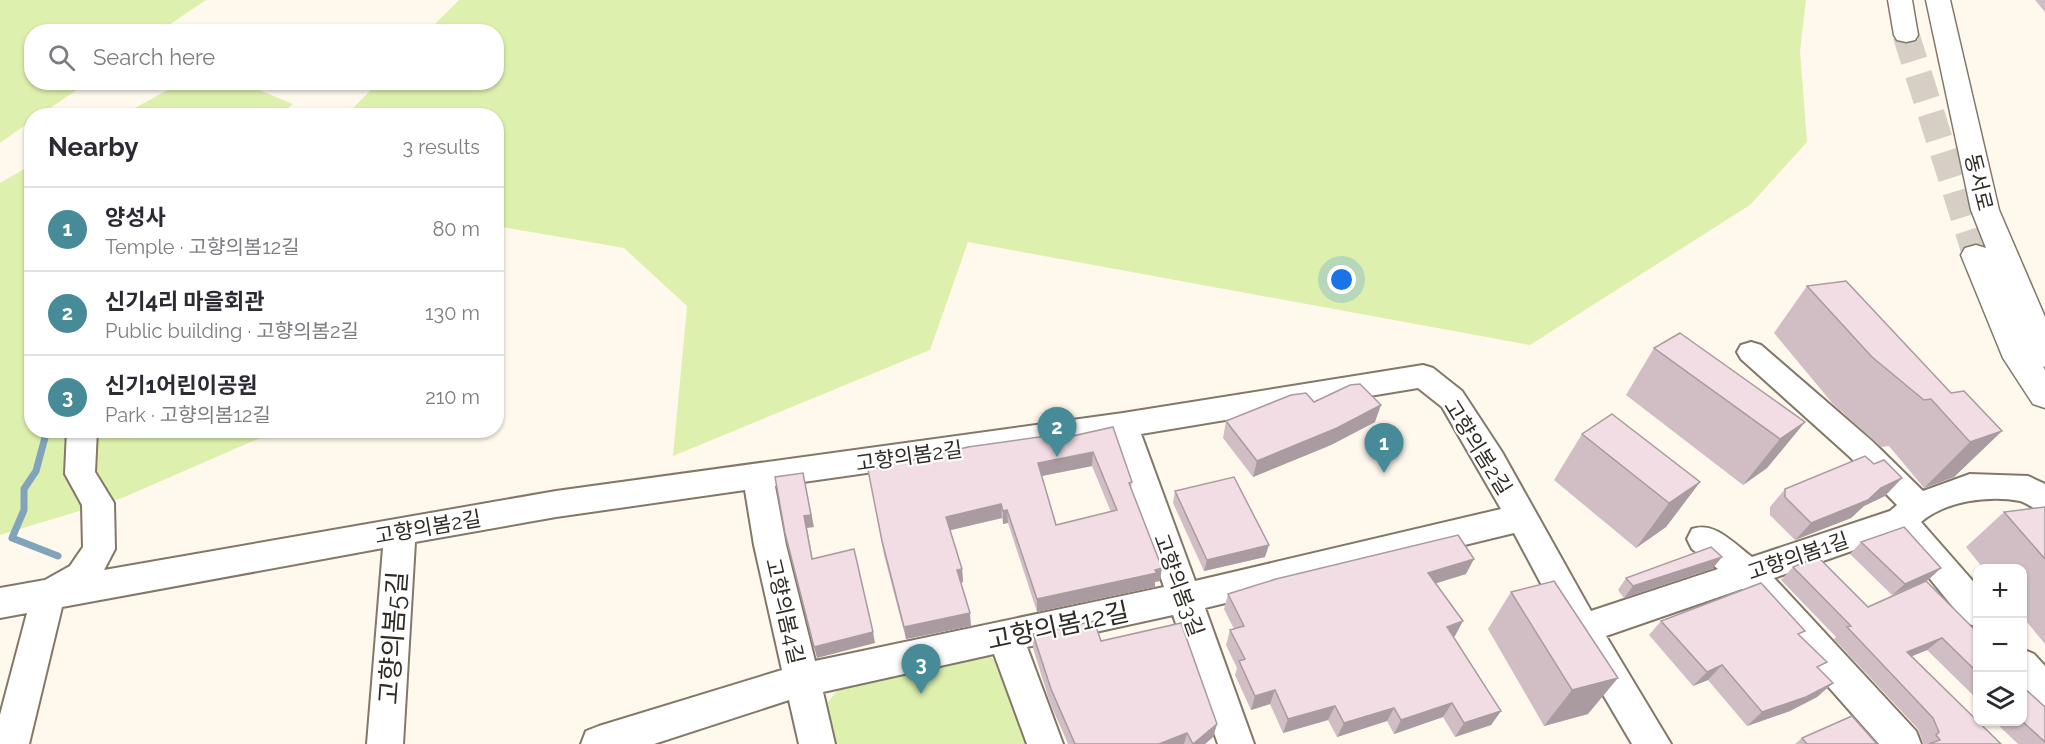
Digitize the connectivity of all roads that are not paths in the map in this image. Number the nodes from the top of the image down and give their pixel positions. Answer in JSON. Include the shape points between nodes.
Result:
{"nodes":[{"id":1,"x":1900,"y":0,"type":"edge"},
{"id":2,"x":1938,"y":0,"type":"edge"},
{"id":3,"x":1906,"y":35,"type":"tunnel mouth"},
{"id":4,"x":1976,"y":255,"type":"tunnel mouth"},
{"id":5,"x":1751,"y":352,"type":"dead end"},
{"id":6,"x":2045,"y":355,"type":"edge"},
{"id":7,"x":2045,"y":395,"type":"edge"},
{"id":8,"x":1123,"y":425,"type":"junction"},
{"id":9,"x":82,"y":438,"type":"edge"},
{"id":10,"x":758,"y":478,"type":"junction"},
{"id":11,"x":2045,"y":501,"type":"edge"},
{"id":12,"x":1910,"y":514,"type":"junction"},
{"id":13,"x":1520,"y":518,"type":"junction"},
{"id":14,"x":400,"y":532,"type":"junction"},
{"id":15,"x":1703,"y":539,"type":"dead end"},
{"id":16,"x":1748,"y":573,"type":"junction"},
{"id":17,"x":48,"y":596,"type":"junction"},
{"id":18,"x":1184,"y":598,"type":"junction"},
{"id":19,"x":0,"y":603,"type":"edge"},
{"id":20,"x":1973,"y":606,"type":"edge"},
{"id":21,"x":1583,"y":629,"type":"junction"},
{"id":22,"x":1006,"y":638,"type":"junction"},
{"id":23,"x":2027,"y":671,"type":"edge"},
{"id":24,"x":801,"y":680,"type":"junction"},
{"id":25,"x":2045,"y":692,"type":"edge"},
{"id":26,"x":11,"y":744,"type":"edge"},
{"id":27,"x":386,"y":744,"type":"edge"},
{"id":28,"x":599,"y":744,"type":"edge"},
{"id":29,"x":817,"y":744,"type":"edge"},
{"id":30,"x":1045,"y":744,"type":"edge"},
{"id":31,"x":1236,"y":744,"type":"edge"},
{"id":32,"x":1653,"y":744,"type":"edge"},
{"id":33,"x":1903,"y":744,"type":"edge"}],
"edges":[{"from":1,"to":3,"type":"highway"},
{"from":2,"to":6,"type":"highway","name":"동서로","via":[[1985,210]]},
{"from":4,"to":7,"type":"highway","via":[[2019,358]]},
{"from":5,"to":12,"type":"street","via":[[1861,449]]},
{"from":8,"to":10,"type":"street","name":"고향의봄2길"},
{"from":8,"to":13,"type":"street","name":"고향의봄2길","via":[[1423,376],[1452,399],[1491,461]]},
{"from":8,"to":18,"type":"street","name":"고향의봄3길"},
{"from":9,"to":17,"type":"street","via":[[80,474],[98,503],[99,549],[82,576]]},
{"from":10,"to":14,"type":"street","name":"고향의봄2길","via":[[556,504]]},
{"from":10,"to":24,"type":"street","name":"고향의봄4길"},
{"from":11,"to":12,"type":"street","name":"고향의봄1길","via":[[2028,489],[1970,487]]},
{"from":12,"to":16,"type":"street","name":"고향의봄1길"},
{"from":12,"to":20,"type":"street"},
{"from":13,"to":18,"type":"street","name":"고향의봄12길"},
{"from":13,"to":21,"type":"street","name":"고향의봄2길"},
{"from":14,"to":17,"type":"street","name":"고향의봄2길"},
{"from":14,"to":27,"type":"street","name":"고향의봄5길"},
{"from":15,"to":16,"type":"street"},
{"from":16,"to":21,"type":"street","name":"고향의봄1길"},
{"from":16,"to":33,"type":"street"},
{"from":17,"to":19,"type":"street","name":"고향의봄2길"},
{"from":17,"to":26,"type":"street"},
{"from":18,"to":22,"type":"street","name":"고향의봄12길"},
{"from":18,"to":31,"type":"street","name":"고향의봄3길"},
{"from":21,"to":32,"type":"street","name":"고향의봄2길"},
{"from":22,"to":24,"type":"street","name":"고향의봄12길"},
{"from":22,"to":30,"type":"street"},
{"from":23,"to":25,"type":"street"},
{"from":24,"to":28,"type":"street","name":"고향의봄12길"},
{"from":24,"to":29,"type":"street","name":"고향의봄4길"}]}
